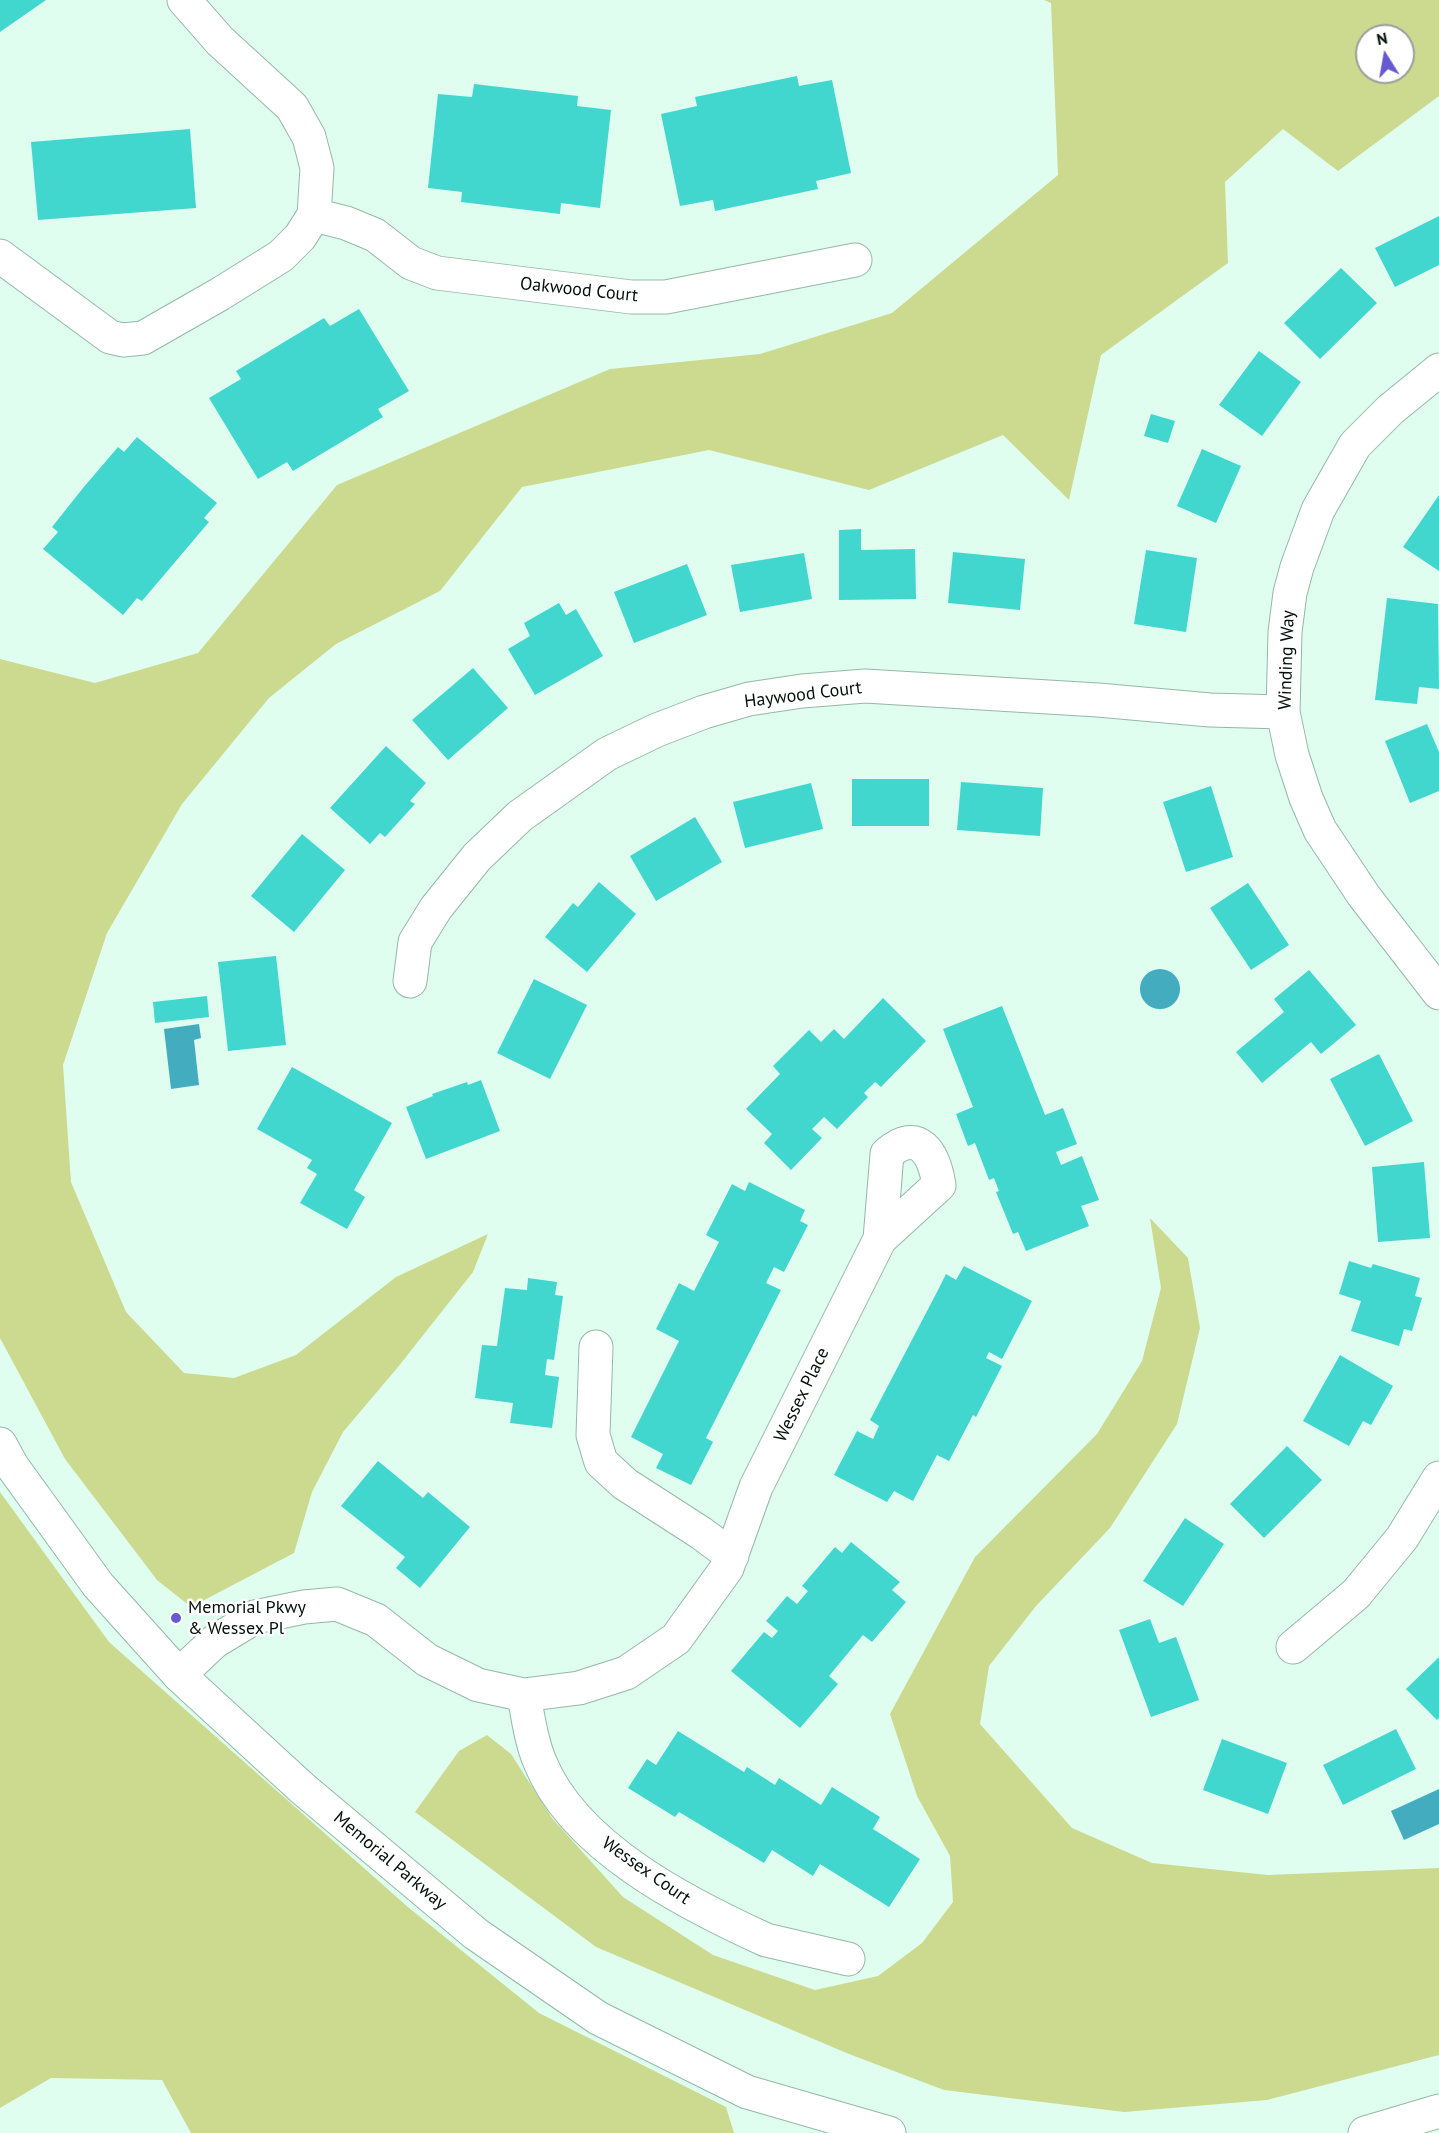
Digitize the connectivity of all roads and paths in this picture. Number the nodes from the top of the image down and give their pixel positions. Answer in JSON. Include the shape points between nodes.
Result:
{"nodes":[{"id":1,"x":184,"y":0,"type":"edge"},
{"id":2,"x":314,"y":215,"type":"junction"},
{"id":3,"x":0,"y":256,"type":"edge"},
{"id":4,"x":855,"y":260,"type":"dead end"},
{"id":5,"x":1439,"y":370,"type":"edge"},
{"id":6,"x":1283,"y":712,"type":"junction"},
{"id":7,"x":410,"y":981,"type":"dead end"},
{"id":8,"x":1439,"y":993,"type":"edge"},
{"id":9,"x":880,"y":1239,"type":"dead end"},
{"id":10,"x":596,"y":1347,"type":"dead end"},
{"id":11,"x":0,"y":1444,"type":"edge"},
{"id":12,"x":1439,"y":1478,"type":"edge"},
{"id":13,"x":732,"y":1556,"type":"junction"},
{"id":14,"x":1293,"y":1647,"type":"dead end"},
{"id":15,"x":179,"y":1676,"type":"junction"},
{"id":16,"x":525,"y":1695,"type":"junction"},
{"id":17,"x":848,"y":1959,"type":"dead end"},
{"id":18,"x":1439,"y":2111,"type":"edge"},
{"id":19,"x":889,"y":2133,"type":"edge"},
{"id":20,"x":1365,"y":2133,"type":"edge"}],
"edges":[{"from":1,"to":2,"type":"street","via":[[220,41],[292,107],[309,137],[317,168]]},
{"from":2,"to":3,"type":"street","via":[[281,256],[143,338],[110,337]]},
{"from":2,"to":4,"type":"street","name":"Oakwood Court","via":[[375,235],[411,263],[437,273],[631,297],[666,297]]},
{"from":5,"to":6,"type":"street","name":"Winding Way","via":[[1355,445],[1318,510],[1290,593]]},
{"from":6,"to":7,"type":"street","name":"Haywood Court","via":[[865,686],[756,698],[704,712],[607,754],[520,816],[477,857],[436,908],[415,942]]},
{"from":6,"to":8,"type":"street","name":"Winding Way","via":[[1292,755],[1320,830],[1364,896]]},
{"from":9,"to":13,"type":"street","name":"Wessex Place","via":[[756,1487]]},
{"from":10,"to":13,"type":"street","via":[[593,1435],[601,1462],[625,1484]]},
{"from":11,"to":15,"type":"street","name":"Memorial Parkway","via":[[98,1585]]},
{"from":12,"to":14,"type":"street","via":[[1402,1538],[1356,1594]]},
{"from":13,"to":16,"type":"street","name":"Wessex Place","via":[[702,1606],[668,1645],[626,1673],[579,1688]]},
{"from":15,"to":16,"type":"street","name":"Wessex Place","via":[[214,1642],[255,1617],[337,1604],[376,1620],[427,1660],[478,1685]]},
{"from":15,"to":19,"type":"street","name":"Memorial Parkway","via":[[302,1788],[476,1934],[598,2018],[747,2092]]},
{"from":16,"to":17,"type":"street","name":"Wessex Court","via":[[540,1763],[563,1804],[609,1850],[712,1915],[766,1940]]},
{"from":18,"to":20,"type":"street"}]}
